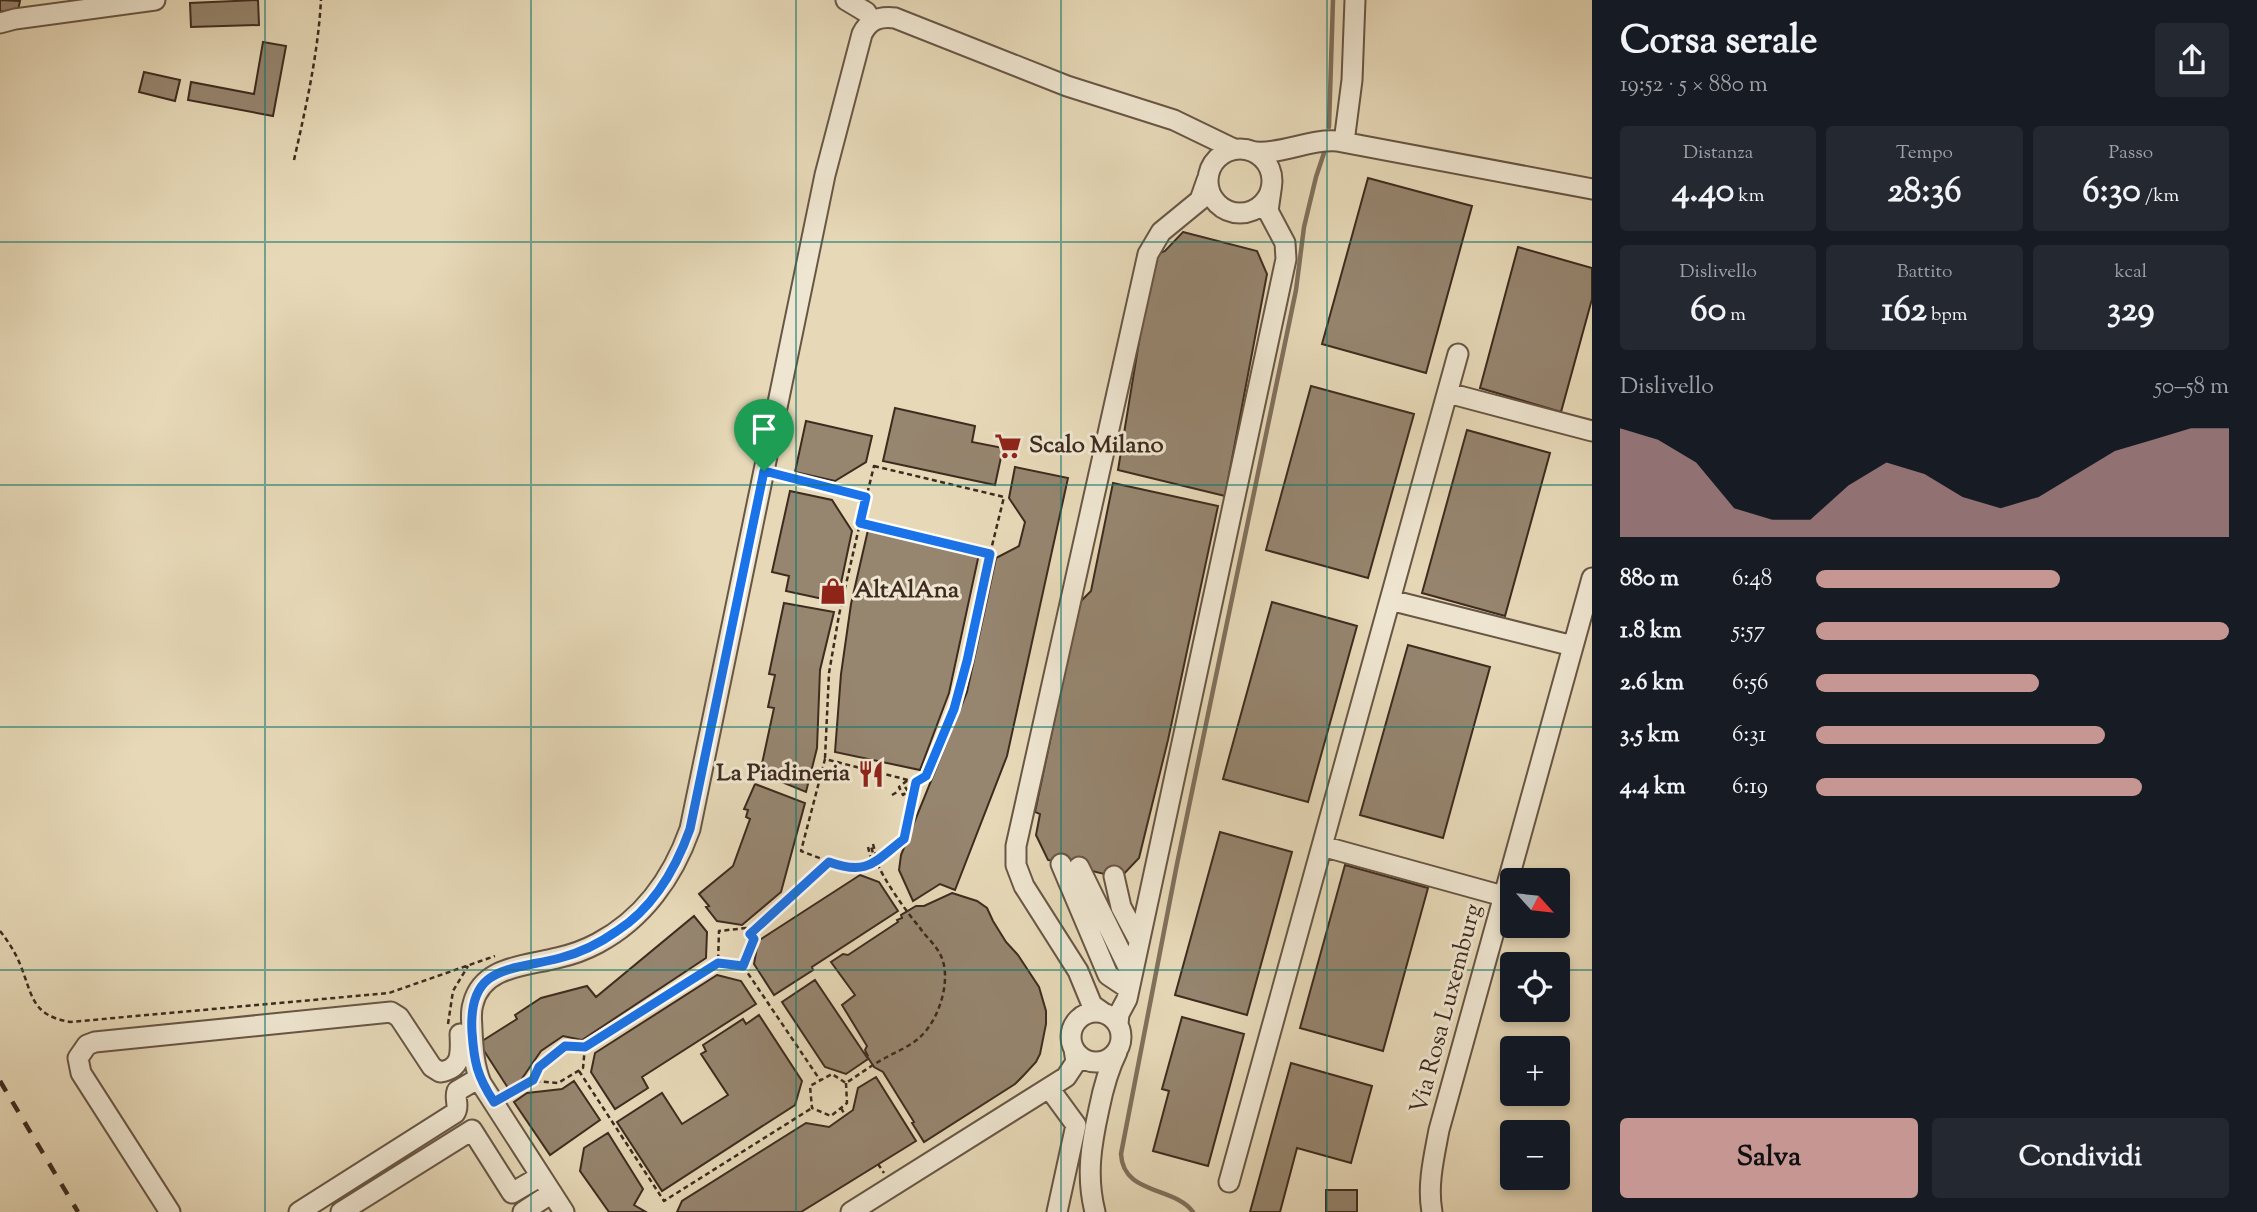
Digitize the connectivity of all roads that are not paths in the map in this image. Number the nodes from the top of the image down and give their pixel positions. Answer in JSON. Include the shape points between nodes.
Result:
{"nodes":[{"id":1,"x":156,"y":0,"type":"edge"},
{"id":2,"x":846,"y":0,"type":"edge"},
{"id":3,"x":1355,"y":0,"type":"edge"},
{"id":4,"x":872,"y":21,"type":"junction"},
{"id":5,"x":0,"y":23,"type":"edge"},
{"id":6,"x":1187,"y":125,"type":"junction"},
{"id":7,"x":1344,"y":142,"type":"junction"},
{"id":8,"x":1301,"y":145,"type":"junction"},
{"id":9,"x":1234,"y":149,"type":"junction"},
{"id":10,"x":1256,"y":152,"type":"junction"},
{"id":11,"x":1208,"y":175,"type":"junction"},
{"id":12,"x":1272,"y":184,"type":"junction"},
{"id":13,"x":1592,"y":190,"type":"edge"},
{"id":14,"x":1230,"y":212,"type":"junction"},
{"id":15,"x":1171,"y":224,"type":"junction"},
{"id":16,"x":1458,"y":354,"type":"dead end"},
{"id":17,"x":1448,"y":393,"type":"junction"},
{"id":18,"x":1592,"y":431,"type":"edge"},
{"id":19,"x":1592,"y":578,"type":"edge"},
{"id":20,"x":1390,"y":600,"type":"junction"},
{"id":21,"x":1573,"y":646,"type":"junction"},
{"id":22,"x":1322,"y":846,"type":"junction"},
{"id":23,"x":1070,"y":866,"type":"dead end"},
{"id":24,"x":1511,"y":868,"type":"edge"},
{"id":25,"x":1114,"y":876,"type":"dead end"},
{"id":26,"x":1500,"y":895,"type":"edge"},
{"id":27,"x":1500,"y":907,"type":"edge"},
{"id":28,"x":1139,"y":941,"type":"junction"},
{"id":29,"x":487,"y":981,"type":"junction"},
{"id":30,"x":1130,"y":982,"type":"junction"},
{"id":31,"x":1085,"y":987,"type":"junction"},
{"id":32,"x":1102,"y":1012,"type":"junction"},
{"id":33,"x":1079,"y":1018,"type":"junction"},
{"id":34,"x":1118,"y":1024,"type":"junction"},
{"id":35,"x":1074,"y":1049,"type":"junction"},
{"id":36,"x":1116,"y":1052,"type":"junction"},
{"id":37,"x":1093,"y":1061,"type":"junction"},
{"id":38,"x":479,"y":1077,"type":"junction"},
{"id":39,"x":1104,"y":1087,"type":"junction"},
{"id":40,"x":1049,"y":1088,"type":"junction"},
{"id":41,"x":541,"y":1176,"type":"junction"},
{"id":42,"x":1228,"y":1182,"type":"dead end"},
{"id":43,"x":552,"y":1193,"type":"junction"},
{"id":44,"x":170,"y":1212,"type":"edge"},
{"id":45,"x":299,"y":1212,"type":"edge"},
{"id":46,"x":341,"y":1212,"type":"edge"},
{"id":47,"x":523,"y":1212,"type":"edge"},
{"id":48,"x":564,"y":1212,"type":"edge"},
{"id":49,"x":851,"y":1212,"type":"edge"},
{"id":50,"x":1057,"y":1212,"type":"edge"},
{"id":51,"x":1095,"y":1212,"type":"edge"},
{"id":52,"x":1432,"y":1212,"type":"edge"}],
"edges":[{"from":1,"to":5,"type":"street"},
{"from":2,"to":4,"type":"street"},
{"from":3,"to":7,"type":"street"},
{"from":4,"to":6,"type":"street","via":[[895,18],[1067,86]]},
{"from":4,"to":29,"type":"street","via":[[862,34],[825,175],[690,829],[676,863],[651,900],[618,931],[577,953],[510,968]]},
{"from":6,"to":9,"type":"street"},
{"from":6,"to":11,"type":"street","via":[[1208,149]]},
{"from":7,"to":8,"type":"street"},
{"from":7,"to":13,"type":"street"},
{"from":8,"to":10,"type":"street"},
{"from":8,"to":12,"type":"street","via":[[1275,170]]},
{"from":9,"to":10,"type":"street"},
{"from":9,"to":11,"type":"street","via":[[1215,160]]},
{"from":10,"to":12,"type":"street","via":[[1270,169]]},
{"from":11,"to":14,"type":"street","via":[[1214,201]]},
{"from":11,"to":15,"type":"street","via":[[1200,200]]},
{"from":12,"to":14,"type":"street","via":[[1260,207]]},
{"from":12,"to":28,"type":"street","via":[[1269,211],[1285,243],[1286,259]]},
{"from":14,"to":15,"type":"street","via":[[1196,215]]},
{"from":15,"to":31,"type":"street","via":[[1147,254],[1015,855],[1024,886]]},
{"from":16,"to":17,"type":"street"},
{"from":17,"to":18,"type":"street"},
{"from":17,"to":20,"type":"street"},
{"from":19,"to":21,"type":"street","name":"Via Rosa Luxemburg"},
{"from":20,"to":21,"type":"street"},
{"from":20,"to":22,"type":"street"},
{"from":21,"to":24,"type":"street","name":"Via Rosa Luxemburg"},
{"from":22,"to":26,"type":"street"},
{"from":22,"to":42,"type":"street"},
{"from":23,"to":30,"type":"street","via":[[1108,975]]},
{"from":25,"to":28,"type":"street","via":[[1121,906]]},
{"from":27,"to":52,"type":"street","name":"Via Rosa Luxemburg","via":[[1439,1130]]},
{"from":28,"to":30,"type":"street"},
{"from":29,"to":38,"type":"street","via":[[476,994],[471,1013]]},
{"from":29,"to":44,"type":"street","via":[[469,988],[462,1000],[461,1056],[445,1072],[432,1067],[391,1012],[87,1045],[78,1058],[81,1073]]},
{"from":30,"to":34,"type":"street"},
{"from":31,"to":32,"type":"street","via":[[1092,1005]]},
{"from":31,"to":33,"type":"street"},
{"from":32,"to":33,"type":"street"},
{"from":32,"to":34,"type":"street"},
{"from":33,"to":35,"type":"street","via":[[1071,1033]]},
{"from":34,"to":36,"type":"street","via":[[1122,1036]]},
{"from":35,"to":37,"type":"street"},
{"from":35,"to":40,"type":"street","via":[[1076,1062],[1070,1073]]},
{"from":36,"to":37,"type":"street","via":[[1103,1061]]},
{"from":36,"to":39,"type":"street"},
{"from":37,"to":39,"type":"street","via":[[1103,1073]]},
{"from":38,"to":41,"type":"street"},
{"from":38,"to":45,"type":"street","via":[[457,1091],[455,1113]]},
{"from":39,"to":51,"type":"street","via":[[1089,1160]]},
{"from":40,"to":49,"type":"street"},
{"from":40,"to":50,"type":"street","via":[[1076,1125]]},
{"from":41,"to":43,"type":"street"},
{"from":41,"to":46,"type":"street","via":[[512,1194],[472,1130]]},
{"from":43,"to":47,"type":"street"},
{"from":43,"to":48,"type":"street"}]}
